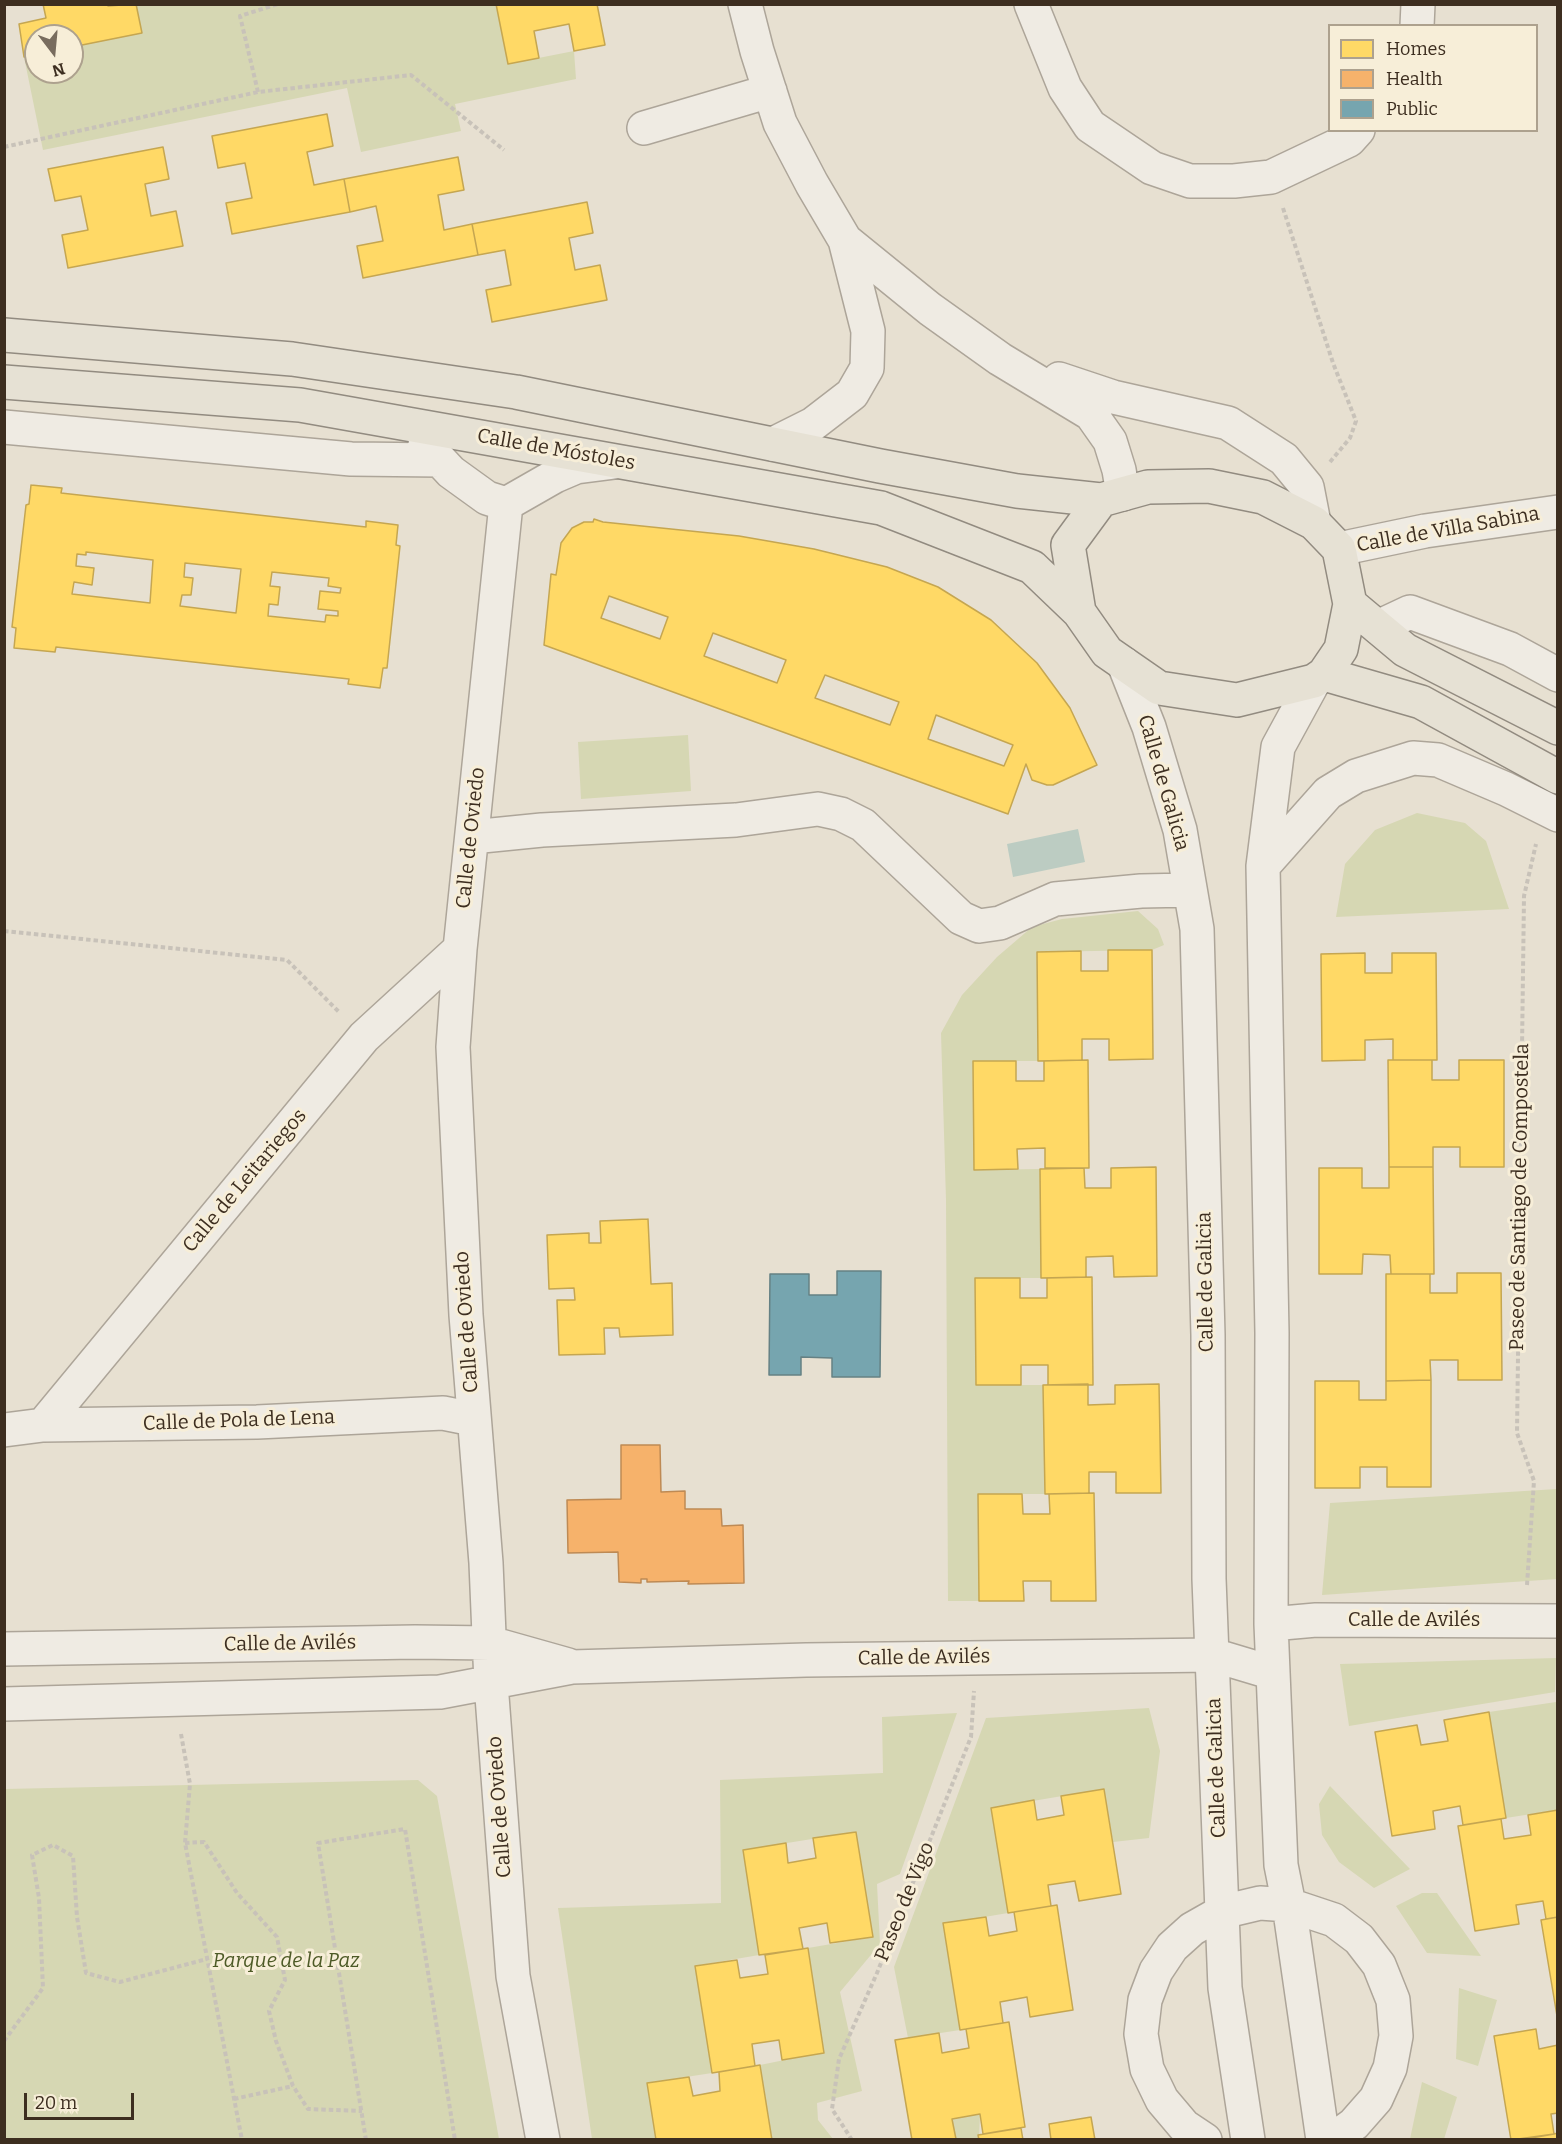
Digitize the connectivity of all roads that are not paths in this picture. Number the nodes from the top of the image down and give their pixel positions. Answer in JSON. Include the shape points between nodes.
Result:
{"nodes":[{"id":1,"x":745,"y":4,"type":"edge"},
{"id":2,"x":1031,"y":4,"type":"edge"},
{"id":3,"x":1418,"y":4,"type":"edge"},
{"id":4,"x":1417,"y":24,"type":"edge"},
{"id":5,"x":770,"y":91,"type":"junction"},
{"id":6,"x":644,"y":128,"type":"dead end"},
{"id":7,"x":1356,"y":132,"type":"edge"},
{"id":8,"x":845,"y":240,"type":"junction"},
{"id":9,"x":4,"y":335,"type":"edge"},
{"id":10,"x":1000,"y":359,"type":"junction"},
{"id":11,"x":4,"y":382,"type":"edge"},
{"id":12,"x":408,"y":424,"type":"junction"},
{"id":13,"x":4,"y":427,"type":"edge"},
{"id":14,"x":773,"y":444,"type":"junction"},
{"id":15,"x":440,"y":460,"type":"junction"},
{"id":16,"x":618,"y":461,"type":"junction"},
{"id":17,"x":1112,"y":497,"type":"junction"},
{"id":18,"x":506,"y":504,"type":"junction"},
{"id":19,"x":1557,"y":512,"type":"edge"},
{"id":20,"x":1314,"y":523,"type":"junction"},
{"id":21,"x":1339,"y":549,"type":"junction"},
{"id":22,"x":1350,"y":604,"type":"junction"},
{"id":23,"x":1079,"y":612,"type":"junction"},
{"id":24,"x":1378,"y":627,"type":"junction"},
{"id":25,"x":1124,"y":663,"type":"junction"},
{"id":26,"x":1557,"y":675,"type":"edge"},
{"id":27,"x":1319,"y":677,"type":"junction"},
{"id":28,"x":1557,"y":728,"type":"edge"},
{"id":29,"x":1557,"y":777,"type":"edge"},
{"id":30,"x":1551,"y":812,"type":"edge"},
{"id":31,"x":472,"y":837,"type":"junction"},
{"id":32,"x":1263,"y":866,"type":"junction"},
{"id":33,"x":1190,"y":890,"type":"junction"},
{"id":34,"x":460,"y":949,"type":"junction"},
{"id":35,"x":473,"y":1419,"type":"junction"},
{"id":36,"x":43,"y":1425,"type":"junction"},
{"id":37,"x":4,"y":1430,"type":"edge"},
{"id":38,"x":1557,"y":1621,"type":"edge"},
{"id":39,"x":1271,"y":1624,"type":"junction"},
{"id":40,"x":490,"y":1643,"type":"junction"},
{"id":41,"x":4,"y":1649,"type":"edge"},
{"id":42,"x":1212,"y":1655,"type":"junction"},
{"id":43,"x":572,"y":1667,"type":"junction"},
{"id":44,"x":1273,"y":1673,"type":"junction"},
{"id":45,"x":491,"y":1683,"type":"junction"},
{"id":46,"x":4,"y":1704,"type":"edge"},
{"id":47,"x":1290,"y":1905,"type":"junction"},
{"id":48,"x":1222,"y":1912,"type":"junction"},
{"id":49,"x":543,"y":2139,"type":"edge"},
{"id":50,"x":1205,"y":2139,"type":"edge"},
{"id":51,"x":1248,"y":2139,"type":"edge"},
{"id":52,"x":1323,"y":2139,"type":"edge"},
{"id":53,"x":1332,"y":2139,"type":"edge"}],
"edges":[{"from":1,"to":5,"type":"street"},
{"from":2,"to":7,"type":"street","via":[[1065,88],[1090,126],[1152,168],[1190,181],[1271,177],[1348,140]]},
{"from":3,"to":4,"type":"street"},
{"from":5,"to":6,"type":"street"},
{"from":5,"to":8,"type":"street","via":[[780,123]]},
{"from":8,"to":10,"type":"street"},
{"from":8,"to":14,"type":"street","via":[[868,331],[867,368],[852,394],[813,424]]},
{"from":9,"to":14,"type":"main road","via":[[292,359],[516,392]]},
{"from":10,"to":17,"type":"street","via":[[1091,414],[1110,441],[1119,470]]},
{"from":10,"to":20,"type":"street","via":[[1113,397],[1228,423],[1284,459],[1307,487]]},
{"from":11,"to":12,"type":"main road","name":"Calle de Móstoles","via":[[300,405]]},
{"from":12,"to":15,"type":"street"},
{"from":12,"to":16,"type":"main road","name":"Calle de Móstoles"},
{"from":13,"to":15,"type":"street","via":[[351,459]]},
{"from":14,"to":17,"type":"main road","via":[[1017,491]]},
{"from":15,"to":18,"type":"street","via":[[487,498]]},
{"from":16,"to":18,"type":"street","via":[[576,467]]},
{"from":16,"to":23,"type":"main road","name":"Calle de Móstoles","via":[[881,508],[1032,567]]},
{"from":17,"to":20,"type":"main road","via":[[1148,487],[1209,486],[1263,497]]},
{"from":17,"to":23,"type":"main road","via":[[1068,544]]},
{"from":18,"to":31,"type":"street","name":"Calle de Oviedo"},
{"from":19,"to":21,"type":"street","name":"Calle de Villa Sabina","via":[[1425,531]]},
{"from":20,"to":21,"type":"main road"},
{"from":21,"to":22,"type":"main road"},
{"from":22,"to":24,"type":"main road"},
{"from":22,"to":27,"type":"main road","via":[[1341,649]]},
{"from":23,"to":25,"type":"main road","via":[[1107,652]]},
{"from":24,"to":26,"type":"street","via":[[1410,612],[1510,649]]},
{"from":24,"to":28,"type":"main road","via":[[1405,650]]},
{"from":25,"to":27,"type":"main road","via":[[1159,688],[1237,699]]},
{"from":25,"to":33,"type":"street","name":"Calle de Galicia","via":[[1149,727],[1180,830]]},
{"from":27,"to":29,"type":"main road","via":[[1421,702]]},
{"from":27,"to":32,"type":"street","via":[[1278,747]]},
{"from":30,"to":32,"type":"street","via":[[1438,760],[1413,758],[1356,776],[1328,792]]},
{"from":31,"to":33,"type":"street","via":[[736,820],[818,810],[841,814],[862,825],[961,918],[979,926],[1000,923],[1055,899]]},
{"from":31,"to":34,"type":"street","name":"Calle de Oviedo"},
{"from":32,"to":39,"type":"street","via":[[1272,1333]]},
{"from":33,"to":42,"type":"street","name":"Calle de Galicia","via":[[1198,962]]},
{"from":34,"to":35,"type":"street","name":"Calle de Oviedo","via":[[453,1047]]},
{"from":34,"to":36,"type":"street","name":"Calle de Leitariegos","via":[[364,1037]]},
{"from":35,"to":36,"type":"street","name":"Calle de Pola de Lena","via":[[443,1413],[257,1422]]},
{"from":35,"to":40,"type":"street","name":"Calle de Oviedo"},
{"from":36,"to":37,"type":"street","name":"Calle de Pola de Lena"},
{"from":38,"to":39,"type":"street","name":"Calle de Avilés","via":[[1316,1620]]},
{"from":39,"to":44,"type":"street"},
{"from":40,"to":41,"type":"street","name":"Calle de Avilés"},
{"from":40,"to":43,"type":"street","name":"Calle de Avilés"},
{"from":40,"to":45,"type":"street","name":"Calle de Oviedo"},
{"from":42,"to":43,"type":"street","name":"Calle de Avilés"},
{"from":42,"to":44,"type":"street","name":"Calle de Avilés"},
{"from":42,"to":48,"type":"street","name":"Calle de Galicia"},
{"from":43,"to":45,"type":"street","name":"Calle de Avilés"},
{"from":44,"to":47,"type":"street","via":[[1281,1865]]},
{"from":45,"to":46,"type":"street","name":"Calle de Avilés","via":[[440,1692]]},
{"from":45,"to":49,"type":"street","name":"Calle de Oviedo","via":[[513,1976]]},
{"from":47,"to":48,"type":"street","via":[[1260,1903]]},
{"from":47,"to":52,"type":"street"},
{"from":47,"to":53,"type":"street","via":[[1334,1920],[1359,1939],[1378,1965],[1393,2000],[1396,2036],[1390,2068],[1376,2099],[1354,2124]]},
{"from":48,"to":50,"type":"street","via":[[1192,1929],[1172,1947],[1156,1971],[1144,2000],[1141,2034],[1147,2068],[1161,2100],[1184,2126]]},
{"from":48,"to":51,"type":"street","name":"Calle de Galicia","via":[[1225,1988]]}]}
